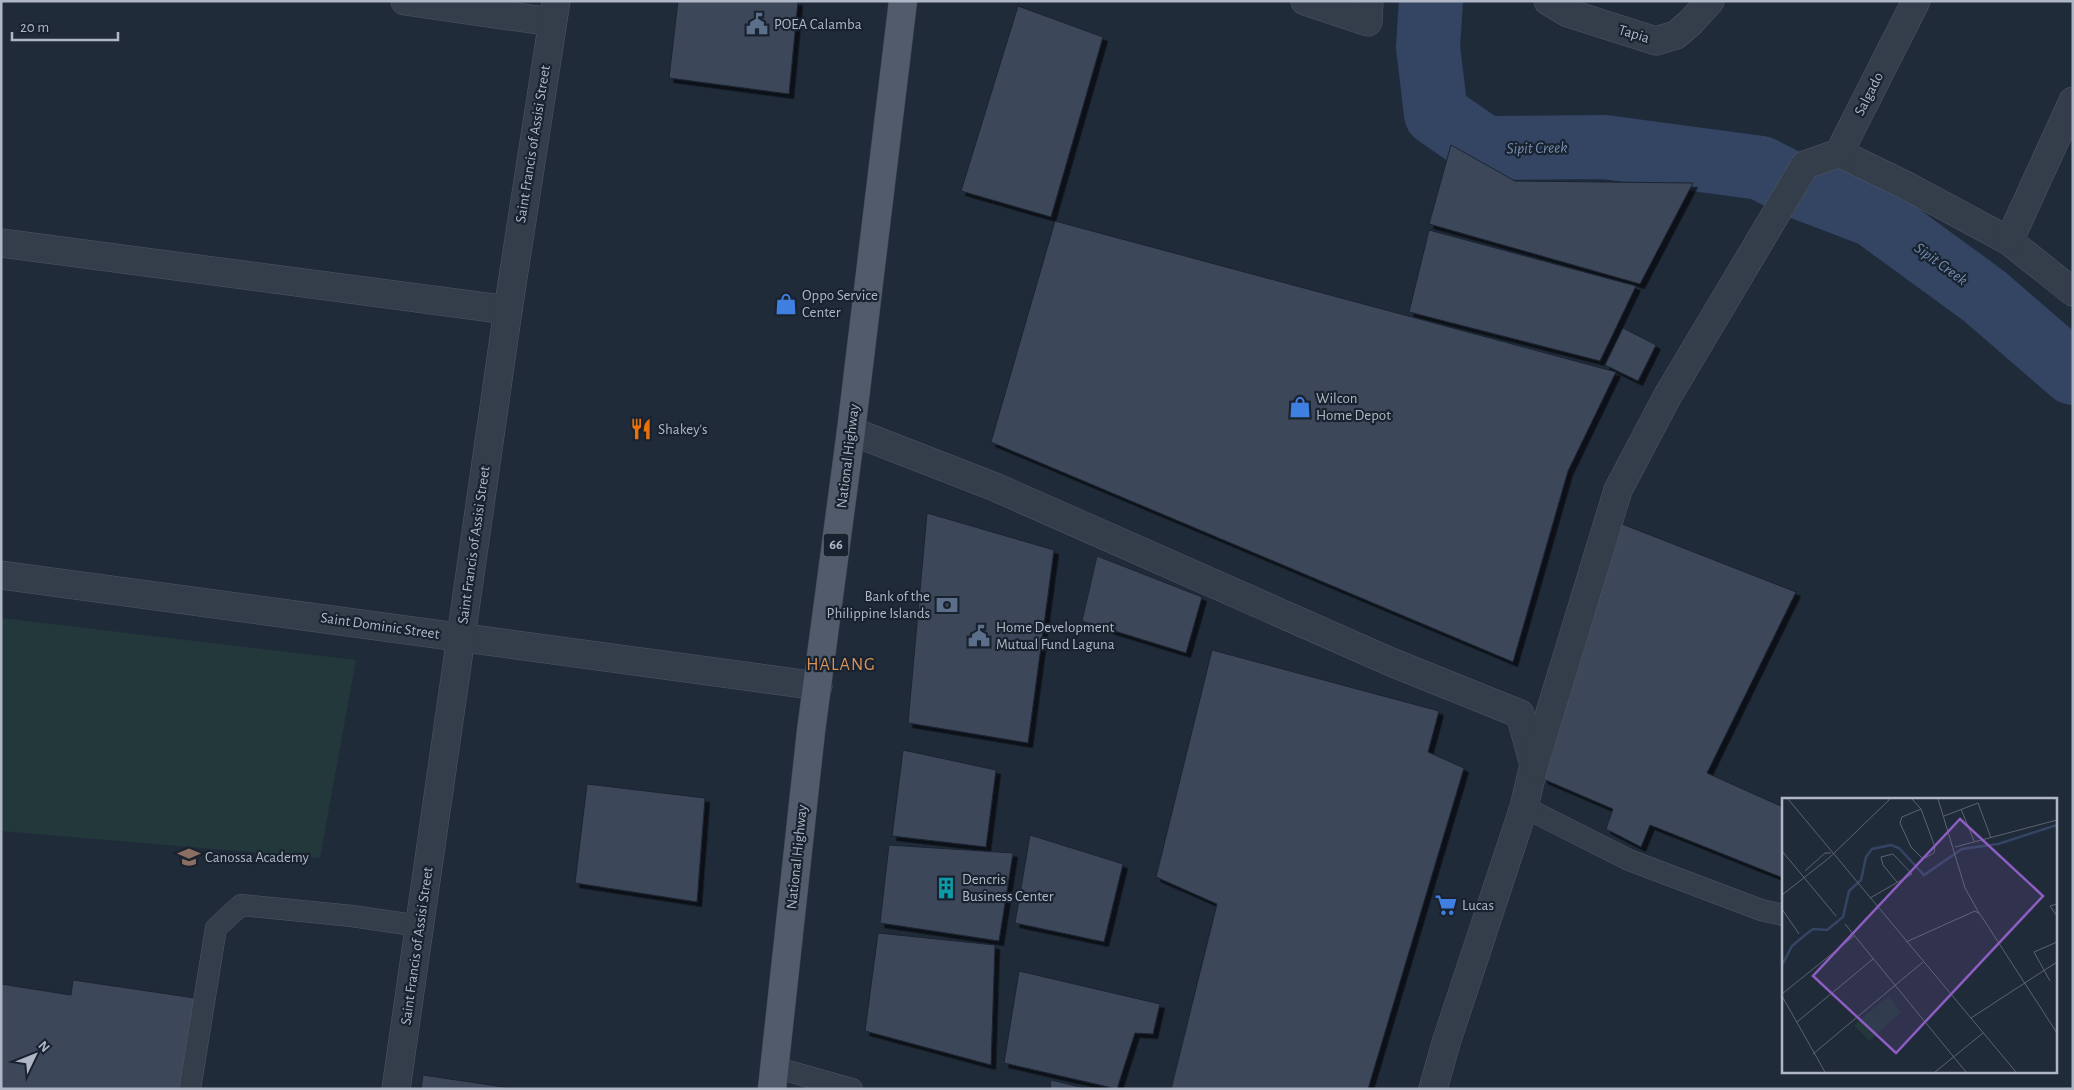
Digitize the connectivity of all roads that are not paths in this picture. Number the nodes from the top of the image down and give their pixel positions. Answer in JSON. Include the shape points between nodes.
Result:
{"nodes":[{"id":1,"x":404,"y":1,"type":"edge"},
{"id":2,"x":903,"y":1,"type":"edge"},
{"id":3,"x":1305,"y":1,"type":"edge"},
{"id":4,"x":1369,"y":1,"type":"edge"},
{"id":5,"x":1548,"y":1,"type":"edge"},
{"id":6,"x":1710,"y":1,"type":"edge"},
{"id":7,"x":1916,"y":1,"type":"edge"},
{"id":8,"x":554,"y":12,"type":"edge"},
{"id":9,"x":2073,"y":101,"type":"edge"},
{"id":10,"x":1839,"y":153,"type":"junction"},
{"id":11,"x":2009,"y":241,"type":"junction"},
{"id":12,"x":1,"y":243,"type":"edge"},
{"id":13,"x":2073,"y":292,"type":"edge"},
{"id":14,"x":508,"y":310,"type":"junction"},
{"id":15,"x":851,"y":431,"type":"junction"},
{"id":16,"x":1,"y":575,"type":"edge"},
{"id":17,"x":461,"y":637,"type":"junction"},
{"id":18,"x":818,"y":686,"type":"junction"},
{"id":19,"x":1534,"y":765,"type":"junction"},
{"id":20,"x":1524,"y":807,"type":"junction"},
{"id":21,"x":1782,"y":915,"type":"edge"},
{"id":22,"x":420,"y":926,"type":"junction"},
{"id":23,"x":773,"y":1078,"type":"edge"},
{"id":24,"x":190,"y":1089,"type":"edge"},
{"id":25,"x":396,"y":1089,"type":"edge"},
{"id":26,"x":852,"y":1089,"type":"edge"},
{"id":27,"x":1433,"y":1089,"type":"edge"}],
"edges":[{"from":1,"to":8,"type":"street"},
{"from":2,"to":15,"type":"main road","name":"National Highway","number":"66"},
{"from":3,"to":4,"type":"street","via":[[1368,22]]},
{"from":5,"to":6,"type":"street","name":"Tapia","via":[[1568,13],[1656,41],[1676,35]]},
{"from":7,"to":10,"type":"street","name":"Salgado"},
{"from":8,"to":14,"type":"street","name":"Saint Francis of Assisi Street"},
{"from":9,"to":11,"type":"street"},
{"from":10,"to":11,"type":"street"},
{"from":10,"to":19,"type":"street","via":[[1805,165],[1667,397],[1618,490]]},
{"from":11,"to":13,"type":"street"},
{"from":12,"to":14,"type":"street"},
{"from":14,"to":17,"type":"street","name":"Saint Francis of Assisi Street"},
{"from":15,"to":18,"type":"main road","name":"National Highway","number":"66"},
{"from":15,"to":19,"type":"street","via":[[995,487],[1391,662],[1520,714]]},
{"from":16,"to":17,"type":"street","name":"Saint Dominic Street"},
{"from":17,"to":18,"type":"street","name":"Saint Dominic Street"},
{"from":17,"to":22,"type":"street","name":"Saint Francis of Assisi Street"},
{"from":18,"to":23,"type":"main road","name":"National Highway","number":"66"},
{"from":19,"to":20,"type":"street"},
{"from":20,"to":21,"type":"lane","via":[[1629,860],[1761,910]]},
{"from":20,"to":27,"type":"street"},
{"from":22,"to":24,"type":"lane","via":[[241,906],[216,928]]},
{"from":22,"to":25,"type":"street","name":"Saint Francis of Assisi Street"},
{"from":23,"to":26,"type":"lane"}]}
